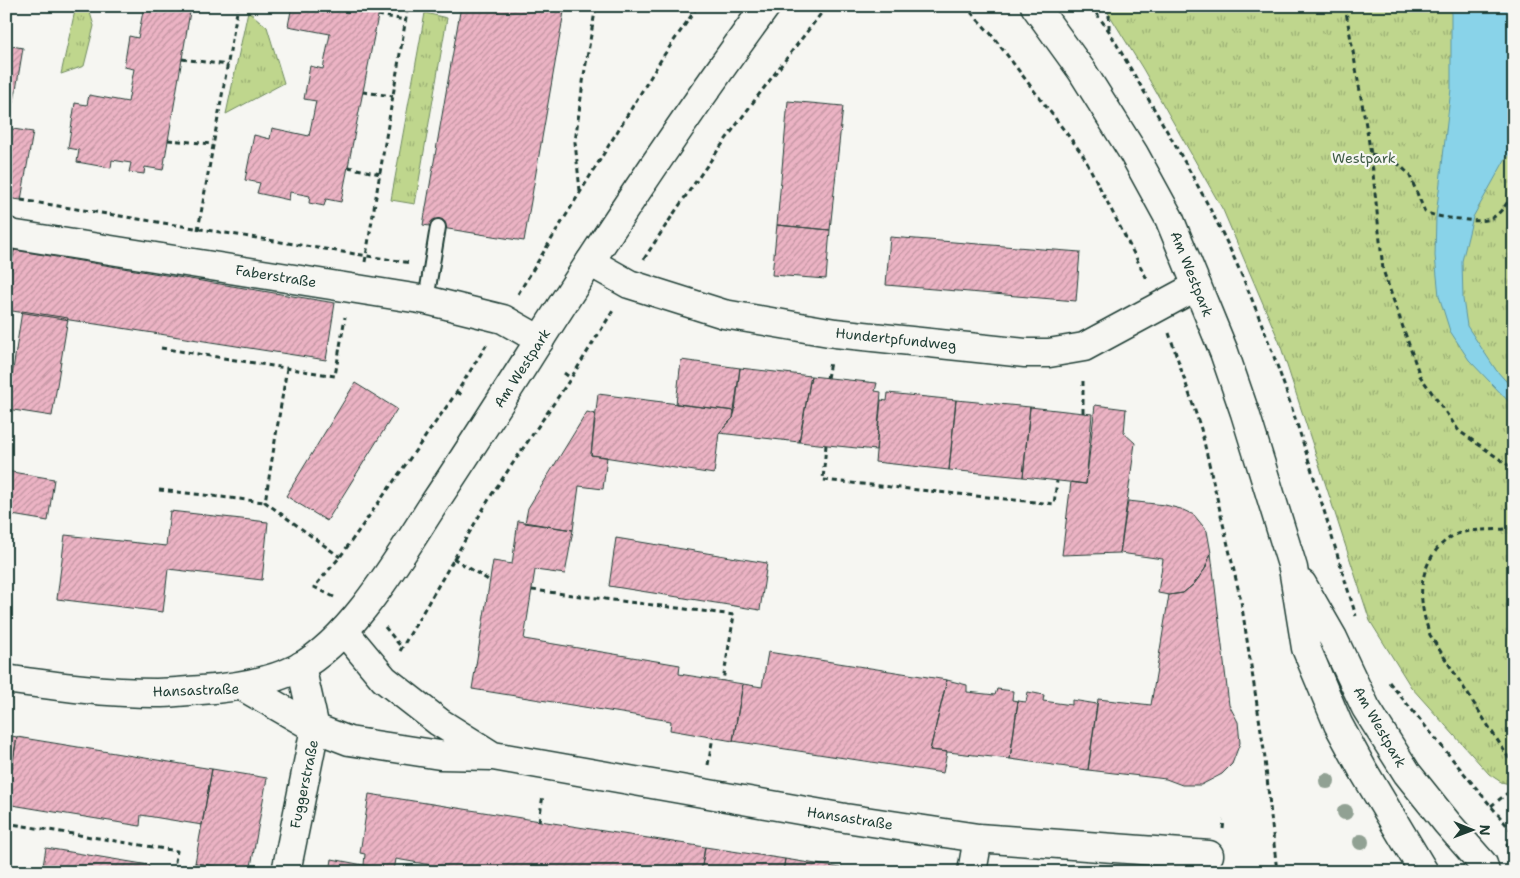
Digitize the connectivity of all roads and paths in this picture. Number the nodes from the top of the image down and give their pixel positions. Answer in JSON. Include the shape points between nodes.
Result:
{"nodes":[{"id":1,"x":238,"y":6,"type":"edge"},
{"id":2,"x":408,"y":6,"type":"edge"},
{"id":3,"x":596,"y":6,"type":"edge"},
{"id":4,"x":766,"y":6,"type":"edge"},
{"id":5,"x":827,"y":6,"type":"edge"},
{"id":6,"x":965,"y":6,"type":"edge"},
{"id":7,"x":1035,"y":6,"type":"edge"},
{"id":8,"x":1091,"y":6,"type":"edge"},
{"id":9,"x":1109,"y":6,"type":"edge"},
{"id":10,"x":1345,"y":6,"type":"edge"},
{"id":11,"x":378,"y":15,"type":"dead end"},
{"id":12,"x":405,"y":20,"type":"junction"},
{"id":13,"x":1109,"y":31,"type":"junction"},
{"id":14,"x":182,"y":59,"type":"dead end"},
{"id":15,"x":228,"y":65,"type":"junction"},
{"id":16,"x":363,"y":92,"type":"dead end"},
{"id":17,"x":392,"y":96,"type":"junction"},
{"id":18,"x":168,"y":140,"type":"dead end"},
{"id":19,"x":213,"y":144,"type":"junction"},
{"id":20,"x":1371,"y":154,"type":"junction"},
{"id":21,"x":348,"y":167,"type":"dead end"},
{"id":22,"x":380,"y":174,"type":"junction"},
{"id":23,"x":580,"y":192,"type":"dead end"},
{"id":24,"x":1514,"y":193,"type":"edge"},
{"id":25,"x":21,"y":200,"type":"dead end"},
{"id":26,"x":438,"y":227,"type":"dead end"},
{"id":27,"x":198,"y":228,"type":"junction"},
{"id":28,"x":6,"y":231,"type":"edge"},
{"id":29,"x":366,"y":255,"type":"junction"},
{"id":30,"x":590,"y":262,"type":"junction"},
{"id":31,"x":191,"y":263,"type":"junction"},
{"id":32,"x":416,"y":264,"type":"dead end"},
{"id":33,"x":629,"y":284,"type":"junction"},
{"id":34,"x":1197,"y":286,"type":"junction"},
{"id":35,"x":355,"y":289,"type":"junction"},
{"id":36,"x":426,"y":300,"type":"junction"},
{"id":37,"x":1160,"y":305,"type":"junction"},
{"id":38,"x":540,"y":340,"type":"junction"},
{"id":39,"x":1084,"y":347,"type":"junction"},
{"id":40,"x":161,"y":348,"type":"dead end"},
{"id":41,"x":287,"y":368,"type":"junction"},
{"id":42,"x":564,"y":373,"type":"dead end"},
{"id":43,"x":571,"y":378,"type":"junction"},
{"id":44,"x":457,"y":392,"type":"dead end"},
{"id":45,"x":462,"y":395,"type":"dead end"},
{"id":46,"x":1083,"y":413,"type":"dead end"},
{"id":47,"x":826,"y":445,"type":"dead end"},
{"id":48,"x":1514,"y":469,"type":"edge"},
{"id":49,"x":1057,"y":481,"type":"dead end"},
{"id":50,"x":159,"y":490,"type":"dead end"},
{"id":51,"x":265,"y":502,"type":"junction"},
{"id":52,"x":1514,"y":528,"type":"edge"},
{"id":53,"x":340,"y":557,"type":"dead end"},
{"id":54,"x":453,"y":558,"type":"junction"},
{"id":55,"x":1294,"y":568,"type":"junction"},
{"id":56,"x":490,"y":580,"type":"dead end"},
{"id":57,"x":532,"y":590,"type":"dead end"},
{"id":58,"x":1359,"y":624,"type":"dead end"},
{"id":59,"x":344,"y":630,"type":"junction"},
{"id":60,"x":300,"y":666,"type":"junction"},
{"id":61,"x":1386,"y":676,"type":"dead end"},
{"id":62,"x":6,"y":679,"type":"edge"},
{"id":63,"x":384,"y":679,"type":"junction"},
{"id":64,"x":724,"y":681,"type":"dead end"},
{"id":65,"x":242,"y":686,"type":"junction"},
{"id":66,"x":315,"y":728,"type":"junction"},
{"id":67,"x":493,"y":756,"type":"junction"},
{"id":68,"x":1514,"y":766,"type":"edge"},
{"id":69,"x":1514,"y":788,"type":"edge"},
{"id":70,"x":543,"y":795,"type":"dead end"},
{"id":71,"x":1491,"y":806,"type":"junction"},
{"id":72,"x":539,"y":821,"type":"dead end"},
{"id":73,"x":6,"y":823,"type":"edge"},
{"id":74,"x":1514,"y":830,"type":"edge"},
{"id":75,"x":978,"y":838,"type":"junction"},
{"id":76,"x":1210,"y":855,"type":"dead end"},
{"id":77,"x":173,"y":872,"type":"edge"},
{"id":78,"x":286,"y":872,"type":"edge"},
{"id":79,"x":972,"y":872,"type":"edge"},
{"id":80,"x":1277,"y":872,"type":"edge"},
{"id":81,"x":1424,"y":872,"type":"edge"},
{"id":82,"x":1485,"y":872,"type":"edge"}],
"edges":[{"from":1,"to":15,"type":"path"},
{"from":2,"to":12,"type":"path"},
{"from":3,"to":23,"type":"path","via":[[575,142]]},
{"from":4,"to":30,"type":"street","name":"Am Westpark"},
{"from":5,"to":33,"type":"path","via":[[672,215]]},
{"from":6,"to":37,"type":"path","via":[[991,34],[1083,155]]},
{"from":7,"to":34,"type":"street","name":"Am Westpark","via":[[1082,71],[1134,154],[1169,218]]},
{"from":8,"to":13,"type":"path"},
{"from":9,"to":13,"type":"path"},
{"from":10,"to":20,"type":"path"},
{"from":11,"to":12,"type":"path"},
{"from":12,"to":17,"type":"path"},
{"from":13,"to":58,"type":"path","via":[[1212,212],[1239,268],[1271,346]]},
{"from":14,"to":15,"type":"path"},
{"from":15,"to":19,"type":"path"},
{"from":16,"to":17,"type":"path"},
{"from":17,"to":22,"type":"path"},
{"from":18,"to":19,"type":"path"},
{"from":19,"to":27,"type":"path"},
{"from":20,"to":24,"type":"path","via":[[1394,160],[1409,174],[1426,212],[1436,216],[1481,222],[1489,220]]},
{"from":20,"to":48,"type":"path","via":[[1383,270],[1420,376],[1459,431]]},
{"from":21,"to":22,"type":"path"},
{"from":22,"to":29,"type":"path"},
{"from":25,"to":27,"type":"path"},
{"from":26,"to":36,"type":"lane"},
{"from":27,"to":29,"type":"path"},
{"from":27,"to":31,"type":"path"},
{"from":28,"to":31,"type":"street","name":"Faberstraße"},
{"from":29,"to":32,"type":"path"},
{"from":29,"to":35,"type":"path"},
{"from":30,"to":33,"type":"street","name":"Hundertpfundweg"},
{"from":30,"to":38,"type":"street","name":"Am Westpark"},
{"from":31,"to":35,"type":"street","name":"Faberstraße"},
{"from":33,"to":39,"type":"street","name":"Hundertpfundweg","via":[[724,314],[835,333],[1024,353]]},
{"from":33,"to":43,"type":"path"},
{"from":34,"to":37,"type":"street","name":"Hundertpfundweg"},
{"from":34,"to":55,"type":"street","name":"Am Westpark","via":[[1245,413]]},
{"from":35,"to":36,"type":"street","name":"Faberstraße"},
{"from":35,"to":41,"type":"path","via":[[335,376]]},
{"from":36,"to":38,"type":"street","name":"Faberstraße","via":[[503,319]]},
{"from":37,"to":39,"type":"street","name":"Hundertpfundweg"},
{"from":37,"to":80,"type":"path","via":[[1201,428],[1241,601],[1264,750]]},
{"from":38,"to":59,"type":"street","name":"Am Westpark","via":[[385,580]]},
{"from":39,"to":46,"type":"path"},
{"from":40,"to":41,"type":"path"},
{"from":41,"to":51,"type":"path"},
{"from":42,"to":43,"type":"path"},
{"from":43,"to":54,"type":"path"},
{"from":44,"to":45,"type":"path"},
{"from":47,"to":49,"type":"path","via":[[823,480],[1054,504]]},
{"from":50,"to":51,"type":"path"},
{"from":51,"to":53,"type":"path"},
{"from":52,"to":68,"type":"path","via":[[1473,530],[1444,542],[1427,566],[1421,599],[1430,635]]},
{"from":54,"to":56,"type":"path"},
{"from":54,"to":63,"type":"path"},
{"from":55,"to":81,"type":"street","name":"Am Westpark","via":[[1306,648],[1338,724]]},
{"from":55,"to":82,"type":"street","name":"Am Westpark","via":[[1333,638],[1366,708],[1407,773],[1482,864]]},
{"from":57,"to":64,"type":"path","via":[[734,615]]},
{"from":59,"to":60,"type":"street","name":"Am Westpark","via":[[324,650]]},
{"from":59,"to":63,"type":"street","name":"Hansastraße"},
{"from":60,"to":65,"type":"street","name":"Am Westpark","via":[[268,680]]},
{"from":60,"to":66,"type":"street","name":"Fuggerstraße"},
{"from":61,"to":71,"type":"path"},
{"from":62,"to":65,"type":"street","name":"Hansastraße","via":[[157,693]]},
{"from":63,"to":67,"type":"street","name":"Hansastraße","via":[[440,722]]},
{"from":65,"to":66,"type":"street","name":"Hansastraße"},
{"from":66,"to":67,"type":"street","name":"Hansastraße","via":[[349,741],[431,754]]},
{"from":66,"to":78,"type":"street","name":"Fuggerstraße"},
{"from":67,"to":75,"type":"street","name":"Hansastraße"},
{"from":69,"to":71,"type":"path"},
{"from":70,"to":72,"type":"path"},
{"from":71,"to":74,"type":"path"},
{"from":73,"to":77,"type":"path","via":[[177,851]]},
{"from":75,"to":76,"type":"street","name":"Hansastraße"},
{"from":75,"to":79,"type":"street"}]}
